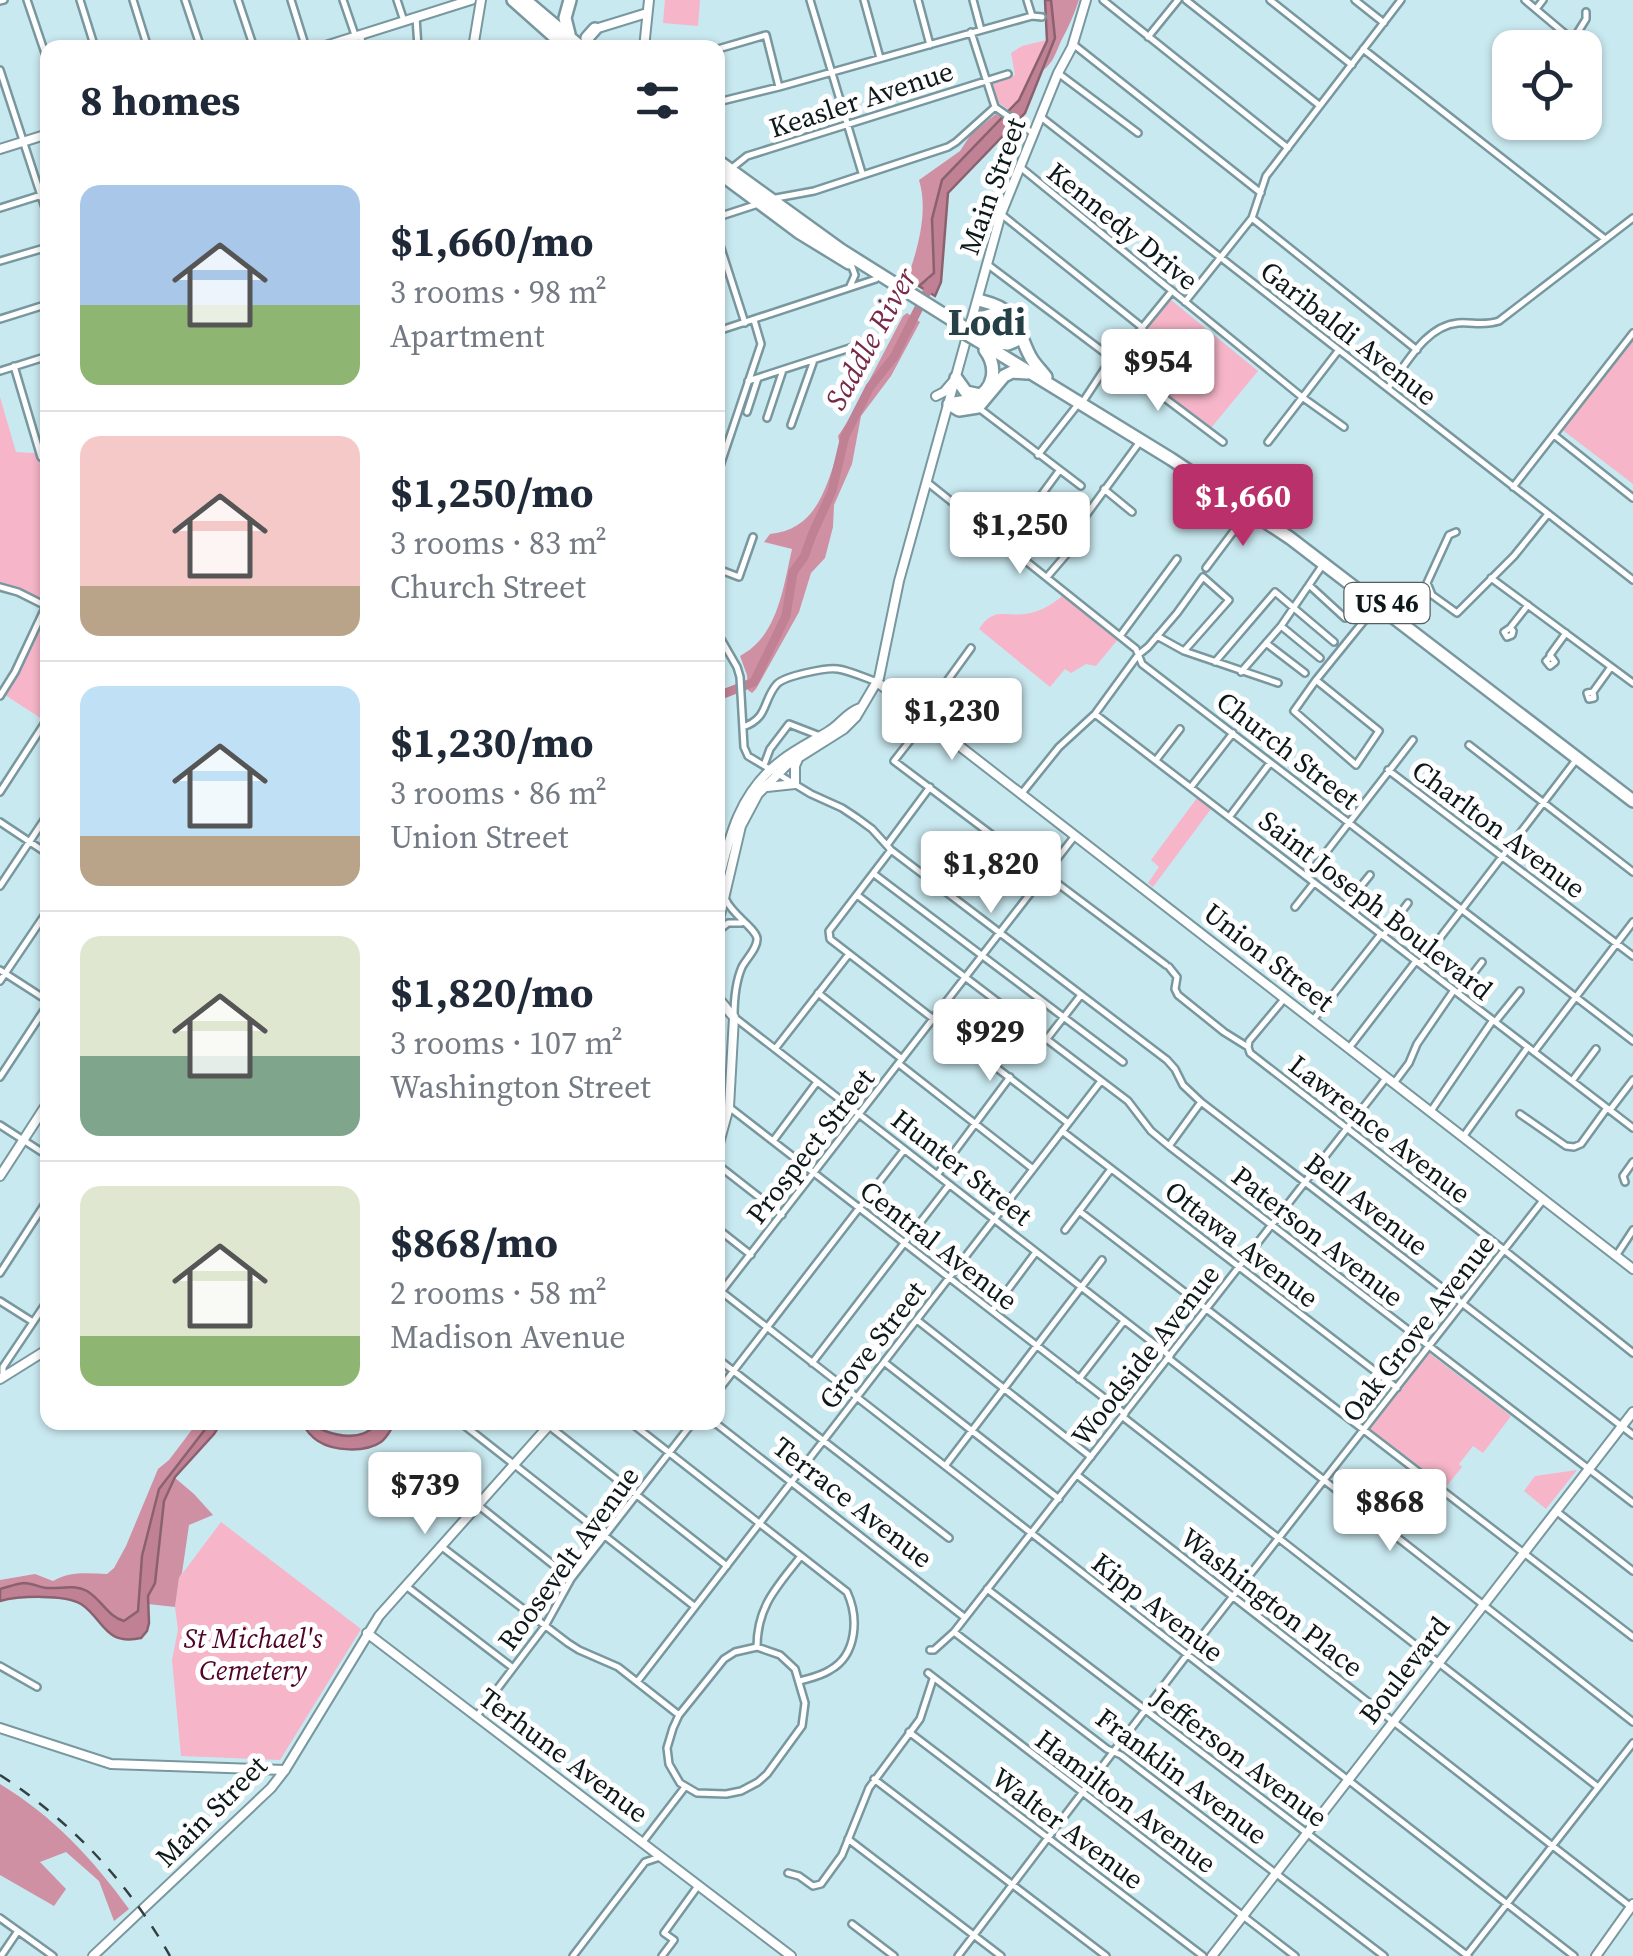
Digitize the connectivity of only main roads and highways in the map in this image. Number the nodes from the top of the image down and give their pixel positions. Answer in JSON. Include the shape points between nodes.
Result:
{"nodes":[{"id":1,"x":513,"y":0,"type":"edge"},
{"id":2,"x":525,"y":0,"type":"edge"},
{"id":3,"x":569,"y":4,"type":"edge"},
{"id":4,"x":537,"y":10,"type":"junction"},
{"id":5,"x":595,"y":29,"type":"road end"},
{"id":6,"x":565,"y":40,"type":"edge"},
{"id":7,"x":566,"y":40,"type":"edge"},
{"id":8,"x":569,"y":40,"type":"edge"},
{"id":9,"x":587,"y":40,"type":"edge"},
{"id":10,"x":725,"y":172,"type":"edge"},
{"id":11,"x":764,"y":201,"type":"junction"},
{"id":12,"x":906,"y":294,"type":"junction"},
{"id":13,"x":997,"y":314,"type":"junction"},
{"id":14,"x":972,"y":335,"type":"junction"},
{"id":15,"x":1029,"y":373,"type":"junction"},
{"id":16,"x":1046,"y":377,"type":"junction"},
{"id":17,"x":956,"y":378,"type":"road end"},
{"id":18,"x":979,"y":401,"type":"junction"},
{"id":19,"x":1082,"y":402,"type":"junction"},
{"id":20,"x":949,"y":404,"type":"road end"},
{"id":21,"x":1633,"y":793,"type":"edge"},
{"id":22,"x":1633,"y":801,"type":"edge"}],
"edges":[{"from":1,"to":6,"type":"highway"},
{"from":2,"to":4,"type":"highway"},
{"from":3,"to":4,"type":"highway","via":[[554,17]]},
{"from":3,"to":8,"type":"highway"},
{"from":4,"to":7,"type":"highway"},
{"from":5,"to":9,"type":"highway"},
{"from":10,"to":11,"type":"highway","number":"US 46"},
{"from":11,"to":12,"type":"highway","number":"US 46"},
{"from":11,"to":12,"type":"highway","number":"US 46","via":[[851,264]]},
{"from":12,"to":14,"type":"highway","number":"US 46"},
{"from":13,"to":14,"type":"highway","via":[[980,318]]},
{"from":13,"to":14,"type":"highway","via":[[1013,324],[1015,341]]},
{"from":13,"to":16,"type":"highway","via":[[980,300],[1017,322]]},
{"from":14,"to":15,"type":"highway","number":"US 46"},
{"from":14,"to":16,"type":"highway","number":"US 46"},
{"from":14,"to":18,"type":"highway","via":[[994,368]]},
{"from":15,"to":18,"type":"highway","via":[[1004,376]]},
{"from":15,"to":19,"type":"highway","number":"US 46"},
{"from":16,"to":19,"type":"highway","number":"US 46"},
{"from":17,"to":18,"type":"highway"},
{"from":18,"to":20,"type":"highway","via":[[959,410]]},
{"from":19,"to":21,"type":"highway","number":"US 46","via":[[1307,543]]},
{"from":19,"to":22,"type":"highway","number":"US 46","via":[[1324,563]]}]}
